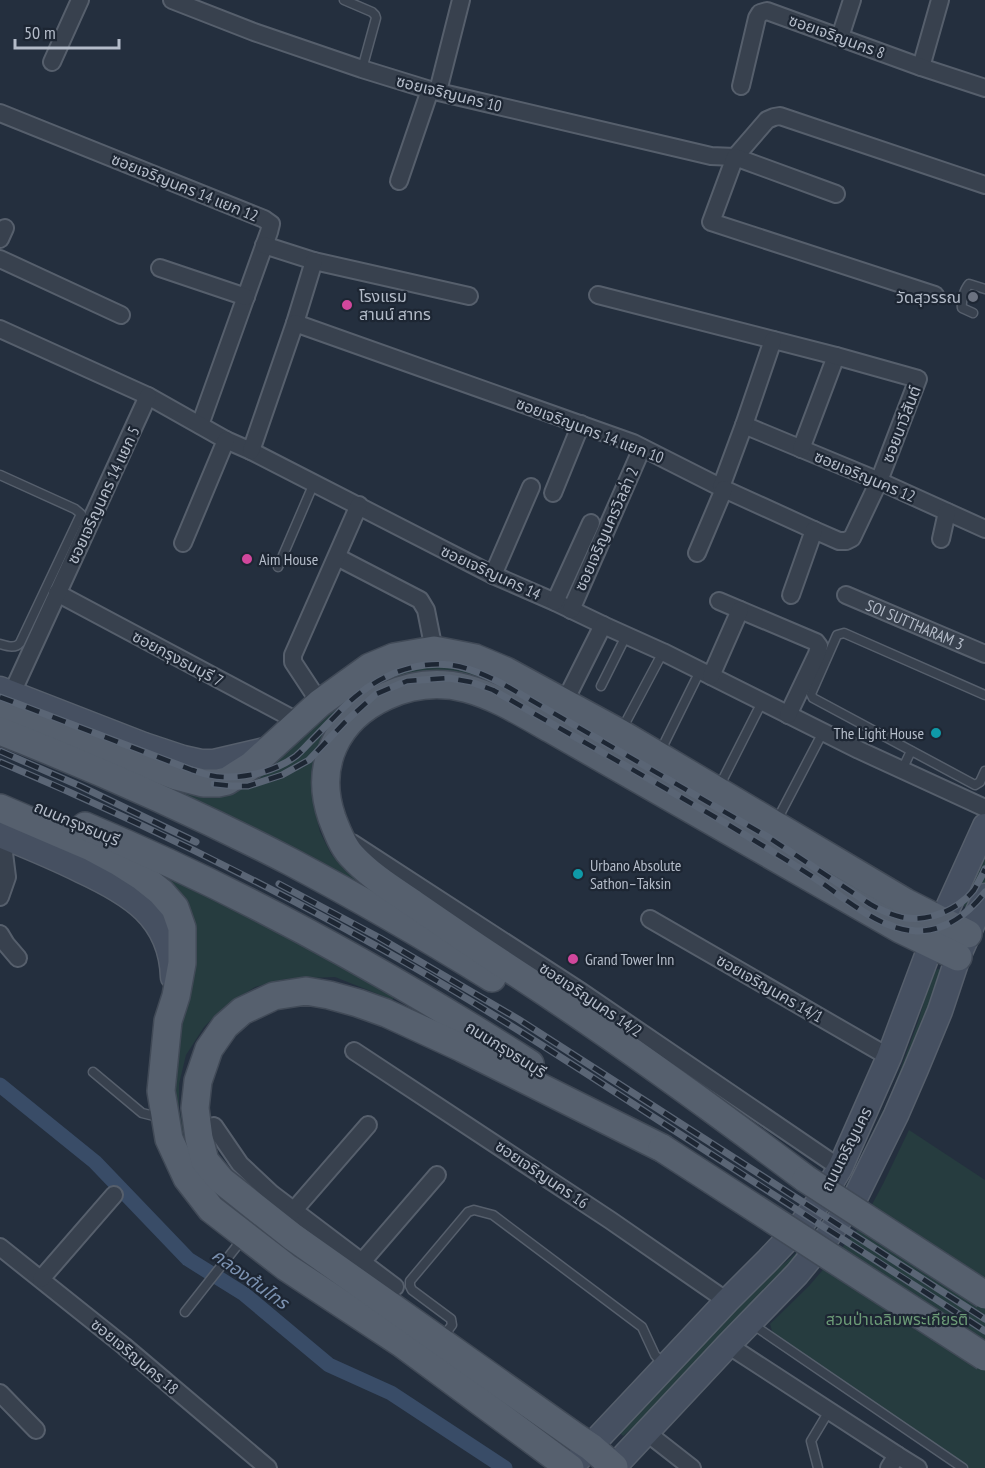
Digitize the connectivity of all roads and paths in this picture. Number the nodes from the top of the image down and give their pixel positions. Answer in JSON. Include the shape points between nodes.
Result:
{"nodes":[{"id":1,"x":80,"y":0,"type":"edge"},
{"id":2,"x":172,"y":0,"type":"edge"},
{"id":3,"x":344,"y":0,"type":"edge"},
{"id":4,"x":461,"y":0,"type":"edge"},
{"id":5,"x":852,"y":0,"type":"edge"},
{"id":6,"x":940,"y":0,"type":"edge"},
{"id":7,"x":840,"y":37,"type":"junction"},
{"id":8,"x":52,"y":62,"type":"dead end"},
{"id":9,"x":921,"y":67,"type":"junction"},
{"id":10,"x":362,"y":69,"type":"junction"},
{"id":11,"x":741,"y":86,"type":"dead end"},
{"id":12,"x":985,"y":88,"type":"edge"},
{"id":13,"x":434,"y":91,"type":"junction"},
{"id":14,"x":0,"y":113,"type":"edge"},
{"id":15,"x":735,"y":157,"type":"junction"},
{"id":16,"x":399,"y":181,"type":"dead end"},
{"id":17,"x":985,"y":185,"type":"edge"},
{"id":18,"x":836,"y":194,"type":"dead end"},
{"id":19,"x":264,"y":245,"type":"junction"},
{"id":20,"x":0,"y":259,"type":"edge"},
{"id":21,"x":314,"y":261,"type":"junction"},
{"id":22,"x":160,"y":268,"type":"dead end"},
{"id":23,"x":985,"y":289,"type":"edge"},
{"id":24,"x":598,"y":295,"type":"dead end"},
{"id":25,"x":935,"y":295,"type":"dead end"},
{"id":26,"x":469,"y":296,"type":"dead end"},
{"id":27,"x":246,"y":297,"type":"junction"},
{"id":28,"x":973,"y":313,"type":"dead end"},
{"id":29,"x":122,"y":315,"type":"dead end"},
{"id":30,"x":295,"y":323,"type":"junction"},
{"id":31,"x":0,"y":329,"type":"edge"},
{"id":32,"x":773,"y":340,"type":"junction"},
{"id":33,"x":836,"y":356,"type":"junction"},
{"id":34,"x":148,"y":396,"type":"junction"},
{"id":35,"x":580,"y":424,"type":"junction"},
{"id":36,"x":744,"y":425,"type":"junction"},
{"id":37,"x":200,"y":426,"type":"junction"},
{"id":38,"x":226,"y":440,"type":"junction"},
{"id":39,"x":642,"y":448,"type":"junction"},
{"id":40,"x":801,"y":449,"type":"junction"},
{"id":41,"x":251,"y":450,"type":"junction"},
{"id":42,"x":0,"y":475,"type":"edge"},
{"id":43,"x":879,"y":481,"type":"junction"},
{"id":44,"x":314,"y":483,"type":"junction"},
{"id":45,"x":531,"y":487,"type":"dead end"},
{"id":46,"x":722,"y":488,"type":"junction"},
{"id":47,"x":553,"y":493,"type":"dead end"},
{"id":48,"x":359,"y":505,"type":"junction"},
{"id":49,"x":947,"y":512,"type":"junction"},
{"id":50,"x":86,"y":516,"type":"junction"},
{"id":51,"x":591,"y":523,"type":"dead end"},
{"id":52,"x":985,"y":529,"type":"edge"},
{"id":53,"x":813,"y":530,"type":"junction"},
{"id":54,"x":941,"y":538,"type":"dead end"},
{"id":55,"x":183,"y":543,"type":"dead end"},
{"id":56,"x":697,"y":553,"type":"dead end"},
{"id":57,"x":337,"y":556,"type":"junction"},
{"id":58,"x":278,"y":567,"type":"dead end"},
{"id":59,"x":493,"y":575,"type":"junction"},
{"id":60,"x":57,"y":593,"type":"junction"},
{"id":61,"x":791,"y":595,"type":"dead end"},
{"id":62,"x":846,"y":595,"type":"dead end"},
{"id":63,"x":719,"y":601,"type":"dead end"},
{"id":64,"x":555,"y":602,"type":"junction"},
{"id":65,"x":571,"y":610,"type":"junction"},
{"id":66,"x":740,"y":610,"type":"junction"},
{"id":67,"x":603,"y":626,"type":"junction"},
{"id":68,"x":626,"y":636,"type":"junction"},
{"id":69,"x":0,"y":644,"type":"edge"},
{"id":70,"x":434,"y":650,"type":"junction"},
{"id":71,"x":663,"y":652,"type":"junction"},
{"id":72,"x":985,"y":654,"type":"edge"},
{"id":73,"x":705,"y":674,"type":"junction"},
{"id":74,"x":601,"y":686,"type":"dead end"},
{"id":75,"x":985,"y":695,"type":"edge"},
{"id":76,"x":4,"y":698,"type":"edge"},
{"id":77,"x":564,"y":702,"type":"junction"},
{"id":78,"x":762,"y":702,"type":"junction"},
{"id":79,"x":320,"y":703,"type":"junction"},
{"id":80,"x":788,"y":715,"type":"junction"},
{"id":81,"x":299,"y":722,"type":"junction"},
{"id":82,"x":551,"y":729,"type":"junction"},
{"id":83,"x":0,"y":731,"type":"edge"},
{"id":84,"x":823,"y":732,"type":"junction"},
{"id":85,"x":620,"y":733,"type":"junction"},
{"id":86,"x":911,"y":752,"type":"junction"},
{"id":87,"x":658,"y":756,"type":"junction"},
{"id":88,"x":902,"y":770,"type":"junction"},
{"id":89,"x":985,"y":771,"type":"edge"},
{"id":90,"x":0,"y":791,"type":"edge"},
{"id":91,"x":717,"y":791,"type":"junction"},
{"id":92,"x":0,"y":808,"type":"edge"},
{"id":93,"x":985,"y":808,"type":"edge"},
{"id":94,"x":775,"y":824,"type":"junction"},
{"id":95,"x":985,"y":826,"type":"edge"},
{"id":96,"x":338,"y":835,"type":"junction"},
{"id":97,"x":5,"y":837,"type":"edge"},
{"id":98,"x":0,"y":897,"type":"edge"},
{"id":99,"x":985,"y":897,"type":"edge"},
{"id":100,"x":650,"y":919,"type":"dead end"},
{"id":101,"x":936,"y":933,"type":"junction"},
{"id":102,"x":0,"y":934,"type":"edge"},
{"id":103,"x":963,"y":946,"type":"junction"},
{"id":104,"x":18,"y":958,"type":"dead end"},
{"id":105,"x":168,"y":1021,"type":"junction"},
{"id":106,"x":354,"y":1051,"type":"dead end"},
{"id":107,"x":889,"y":1057,"type":"junction"},
{"id":108,"x":93,"y":1072,"type":"dead end"},
{"id":109,"x":165,"y":1115,"type":"junction"},
{"id":110,"x":368,"y":1125,"type":"dead end"},
{"id":111,"x":214,"y":1126,"type":"dead end"},
{"id":112,"x":662,"y":1148,"type":"junction"},
{"id":113,"x":840,"y":1168,"type":"junction"},
{"id":114,"x":437,"y":1176,"type":"dead end"},
{"id":115,"x":806,"y":1179,"type":"junction"},
{"id":116,"x":114,"y":1195,"type":"dead end"},
{"id":117,"x":287,"y":1218,"type":"junction"},
{"id":118,"x":245,"y":1235,"type":"junction"},
{"id":119,"x":0,"y":1247,"type":"edge"},
{"id":120,"x":356,"y":1273,"type":"junction"},
{"id":121,"x":41,"y":1279,"type":"junction"},
{"id":122,"x":395,"y":1287,"type":"dead end"},
{"id":123,"x":985,"y":1295,"type":"edge"},
{"id":124,"x":728,"y":1301,"type":"junction"},
{"id":125,"x":339,"y":1302,"type":"junction"},
{"id":126,"x":185,"y":1312,"type":"dead end"},
{"id":127,"x":750,"y":1323,"type":"junction"},
{"id":128,"x":440,"y":1340,"type":"junction"},
{"id":129,"x":728,"y":1345,"type":"junction"},
{"id":130,"x":985,"y":1357,"type":"edge"},
{"id":131,"x":665,"y":1367,"type":"junction"},
{"id":132,"x":0,"y":1393,"type":"edge"},
{"id":133,"x":829,"y":1411,"type":"junction"},
{"id":134,"x":36,"y":1430,"type":"dead end"},
{"id":135,"x":646,"y":1432,"type":"junction"},
{"id":136,"x":591,"y":1447,"type":"junction"},
{"id":137,"x":893,"y":1462,"type":"edge"},
{"id":138,"x":268,"y":1468,"type":"edge"},
{"id":139,"x":570,"y":1468,"type":"edge"},
{"id":140,"x":613,"y":1468,"type":"edge"},
{"id":141,"x":692,"y":1468,"type":"edge"},
{"id":142,"x":818,"y":1468,"type":"edge"},
{"id":143,"x":918,"y":1468,"type":"edge"},
{"id":144,"x":963,"y":1468,"type":"edge"}],
"edges":[{"from":1,"to":8,"type":"street"},
{"from":2,"to":10,"type":"street","name":"ซอยเจริญนคร 10"},
{"from":3,"to":10,"type":"lane","via":[[372,12],[376,18]]},
{"from":4,"to":13,"type":"street"},
{"from":5,"to":7,"type":"street"},
{"from":6,"to":9,"type":"street"},
{"from":7,"to":9,"type":"street","name":"ซอยเจริญนคร 8"},
{"from":7,"to":11,"type":"street","name":"ซอยเจริญนคร 8","via":[[767,11],[760,13]]},
{"from":9,"to":12,"type":"street","name":"ซอยเจริญนคร 8"},
{"from":10,"to":13,"type":"street","name":"ซอยเจริญนคร 10"},
{"from":13,"to":15,"type":"street","name":"ซอยเจริญนคร 10","via":[[711,156]]},
{"from":13,"to":16,"type":"street"},
{"from":14,"to":19,"type":"street","name":"ซอยเจริญนคร 14 แยก 12","via":[[264,219],[270,224]]},
{"from":15,"to":17,"type":"street","via":[[767,120],[780,116]]},
{"from":15,"to":18,"type":"street","name":"ซอยเจริญนคร 10"},
{"from":15,"to":25,"type":"street","via":[[711,222]]},
{"from":19,"to":21,"type":"street"},
{"from":19,"to":27,"type":"street","name":"ซอยเจริญนคร 14 แยก 12"},
{"from":20,"to":29,"type":"street"},
{"from":21,"to":26,"type":"street"},
{"from":21,"to":30,"type":"street"},
{"from":22,"to":27,"type":"street"},
{"from":23,"to":28,"type":"lane","via":[[969,284],[961,304]]},
{"from":24,"to":32,"type":"street","name":"ซอยนาวีสันต์"},
{"from":27,"to":37,"type":"street","name":"ซอยเจริญนคร 14 แยก 12"},
{"from":30,"to":35,"type":"street","name":"ซอยเจริญนคร 14 แยก 10"},
{"from":30,"to":41,"type":"street"},
{"from":31,"to":34,"type":"street","name":"ซอยเจริญนคร 14"},
{"from":32,"to":33,"type":"street","name":"ซอยนาวีสันต์"},
{"from":32,"to":36,"type":"street"},
{"from":33,"to":40,"type":"street"},
{"from":33,"to":43,"type":"street","name":"ซอยนาวีสันต์","via":[[918,379]]},
{"from":34,"to":37,"type":"street","name":"ซอยเจริญนคร 14"},
{"from":34,"to":50,"type":"street","name":"ซอยเจริญนคร 14 แยก 5"},
{"from":35,"to":39,"type":"street","name":"ซอยเจริญนคร 14 แยก 10"},
{"from":35,"to":47,"type":"street"},
{"from":36,"to":40,"type":"street","name":"ซอยเจริญนคร 12"},
{"from":36,"to":46,"type":"street"},
{"from":37,"to":38,"type":"street","name":"ซอยเจริญนคร 14"},
{"from":38,"to":41,"type":"street","name":"ซอยเจริญนคร 14"},
{"from":38,"to":55,"type":"street"},
{"from":39,"to":46,"type":"street","name":"ซอยเจริญนคร 14 แยก 10"},
{"from":39,"to":65,"type":"street","name":"ซอยเจริญนครวิลล่า 2"},
{"from":40,"to":43,"type":"street","name":"ซอยเจริญนคร 12"},
{"from":41,"to":44,"type":"street","name":"ซอยเจริญนคร 14"},
{"from":42,"to":50,"type":"lane"},
{"from":43,"to":49,"type":"street","name":"ซอยเจริญนคร 12"},
{"from":43,"to":53,"type":"street","name":"ซอยเจริญนคร 14 แยก 10","via":[[852,538],[839,541]]},
{"from":44,"to":48,"type":"street","name":"ซอยเจริญนคร 14"},
{"from":44,"to":58,"type":"lane"},
{"from":45,"to":59,"type":"street"},
{"from":46,"to":53,"type":"street","name":"ซอยเจริญนคร 14 แยก 10"},
{"from":46,"to":56,"type":"street"},
{"from":48,"to":57,"type":"street"},
{"from":48,"to":59,"type":"street","name":"ซอยเจริญนคร 14"},
{"from":49,"to":52,"type":"street","name":"ซอยเจริญนคร 12"},
{"from":49,"to":54,"type":"street"},
{"from":50,"to":60,"type":"street","name":"ซอยเจริญนคร 14 แยก 5"},
{"from":50,"to":69,"type":"lane","via":[[20,643],[13,647]]},
{"from":51,"to":64,"type":"street"},
{"from":53,"to":61,"type":"street"},
{"from":57,"to":70,"type":"street","via":[[420,600],[426,610]]},
{"from":57,"to":79,"type":"street","via":[[293,658]]},
{"from":59,"to":64,"type":"street","name":"ซอยเจริญนคร 14"},
{"from":60,"to":76,"type":"street","name":"ซอยเจริญนคร 14 แยก 5"},
{"from":60,"to":81,"type":"street","name":"ซอยกรุงธนบุรี 7"},
{"from":62,"to":72,"type":"street","name":"SOI SUTTHARAM 3"},
{"from":63,"to":66,"type":"street"},
{"from":64,"to":65,"type":"street","name":"ซอยเจริญนคร 14"},
{"from":65,"to":67,"type":"street","name":"ซอยเจริญนคร 14"},
{"from":66,"to":73,"type":"street"},
{"from":66,"to":80,"type":"street","via":[[819,646]]},
{"from":67,"to":68,"type":"street","name":"ซอยเจริญนคร 14"},
{"from":67,"to":77,"type":"street"},
{"from":68,"to":71,"type":"street","name":"ซอยเจริญนคร 14"},
{"from":68,"to":74,"type":"lane"},
{"from":70,"to":77,"type":"main road","via":[[475,658]]},
{"from":70,"to":79,"type":"main road","via":[[394,657],[370,667]]},
{"from":71,"to":73,"type":"street","name":"ซอยเจริญนคร 14"},
{"from":71,"to":85,"type":"lane"},
{"from":73,"to":78,"type":"street","name":"ซอยเจริญนคร 14"},
{"from":73,"to":87,"type":"lane"},
{"from":75,"to":86,"type":"lane","via":[[844,633],[837,635],[812,688],[813,698]]},
{"from":76,"to":81,"type":"main road","via":[[41,724],[203,783],[227,781]]},
{"from":77,"to":82,"type":"main road"},
{"from":77,"to":85,"type":"main road"},
{"from":78,"to":80,"type":"street","name":"ซอยเจริญนคร 14"},
{"from":78,"to":91,"type":"lane"},
{"from":79,"to":81,"type":"main road"},
{"from":80,"to":84,"type":"street","name":"ซอยเจริญนคร 14"},
{"from":82,"to":96,"type":"main road","via":[[500,701],[458,685],[410,686],[378,700],[348,724],[335,742],[330,758],[326,793]]},
{"from":82,"to":101,"type":"main road","via":[[900,929]]},
{"from":83,"to":115,"type":"main road","via":[[193,813],[388,915]]},
{"from":84,"to":88,"type":"street","name":"ซอยเจริญนคร 14"},
{"from":84,"to":94,"type":"lane"},
{"from":85,"to":87,"type":"main road"},
{"from":86,"to":88,"type":"lane"},
{"from":86,"to":89,"type":"lane","via":[[975,785]]},
{"from":87,"to":91,"type":"main road"},
{"from":88,"to":93,"type":"street","name":"ซอยเจริญนคร 14"},
{"from":90,"to":112,"type":"main road","name":"ถนนกรุงธนบุรี","via":[[186,870],[360,960]]},
{"from":91,"to":94,"type":"main road"},
{"from":92,"to":105,"type":"main road","via":[[119,862],[148,881],[175,908],[183,945],[178,989]]},
{"from":94,"to":101,"type":"main road","via":[[895,896]]},
{"from":95,"to":101,"type":"main road","name":"ถนนเจริญนคร"},
{"from":96,"to":113,"type":"street","name":"ซอยเจริญนคร 14/2","via":[[582,989]]},
{"from":96,"to":115,"type":"main road","via":[[369,873],[633,1052]]},
{"from":97,"to":98,"type":"street","via":[[7,877]]},
{"from":97,"to":105,"type":"main road","via":[[116,888],[152,916],[172,962]]},
{"from":99,"to":103,"type":"main road","name":"ถนนเจริญนคร"},
{"from":100,"to":107,"type":"street","name":"ซอยเจริญนคร 14/1"},
{"from":101,"to":103,"type":"main road"},
{"from":101,"to":107,"type":"main road","name":"ถนนเจริญนคร"},
{"from":102,"to":104,"type":"street"},
{"from":103,"to":127,"type":"main road","name":"ถนนเจริญนคร","via":[[916,1069],[856,1196],[797,1274]]},
{"from":105,"to":109,"type":"main road","via":[[161,1091]]},
{"from":106,"to":124,"type":"street","name":"ซอยเจริญนคร 16"},
{"from":107,"to":113,"type":"main road","name":"ถนนเจริญนคร"},
{"from":108,"to":109,"type":"lane","via":[[142,1113]]},
{"from":109,"to":118,"type":"main road","via":[[169,1139],[187,1178],[211,1209]]},
{"from":110,"to":117,"type":"street"},
{"from":111,"to":117,"type":"street","via":[[240,1164],[272,1194]]},
{"from":112,"to":117,"type":"main road","via":[[386,1013],[306,991],[274,996],[242,1011],[225,1026],[209,1049],[198,1081],[195,1108],[205,1161],[221,1180]]},
{"from":112,"to":130,"type":"main road","name":"ถนนกรุงธนบุรี","bridge":true},
{"from":113,"to":124,"type":"main road","name":"ถนนเจริญนคร","via":[[801,1225]]},
{"from":114,"to":120,"type":"street"},
{"from":115,"to":123,"type":"main road","bridge":true},
{"from":116,"to":121,"type":"street"},
{"from":117,"to":120,"type":"main road"},
{"from":118,"to":125,"type":"main road"},
{"from":118,"to":126,"type":"lane"},
{"from":119,"to":121,"type":"street","name":"ซอยเจริญนคร 18"},
{"from":120,"to":122,"type":"street"},
{"from":120,"to":125,"type":"main road"},
{"from":120,"to":128,"type":"main road"},
{"from":121,"to":138,"type":"street","name":"ซอยเจริญนคร 18"},
{"from":124,"to":131,"type":"main road","name":"ถนนเจริญนคร"},
{"from":125,"to":139,"type":"main road"},
{"from":127,"to":129,"type":"main road","name":"ถนนเจริญนคร"},
{"from":127,"to":144,"type":"lane"},
{"from":128,"to":131,"type":"lane","via":[[452,1325],[451,1319],[412,1290],[410,1281],[468,1212],[474,1210],[493,1215],[642,1327]]},
{"from":128,"to":136,"type":"main road"},
{"from":129,"to":133,"type":"street"},
{"from":129,"to":135,"type":"main road","name":"ถนนเจริญนคร"},
{"from":131,"to":136,"type":"main road","name":"ถนนเจริญนคร"},
{"from":132,"to":134,"type":"street"},
{"from":133,"to":137,"type":"street"},
{"from":133,"to":142,"type":"lane","via":[[811,1441]]},
{"from":135,"to":140,"type":"main road","name":"ถนนเจริญนคร"},
{"from":135,"to":141,"type":"street"},
{"from":136,"to":139,"type":"main road","name":"ถนนเจริญนคร"},
{"from":136,"to":140,"type":"main road"},
{"from":137,"to":143,"type":"street"}]}
